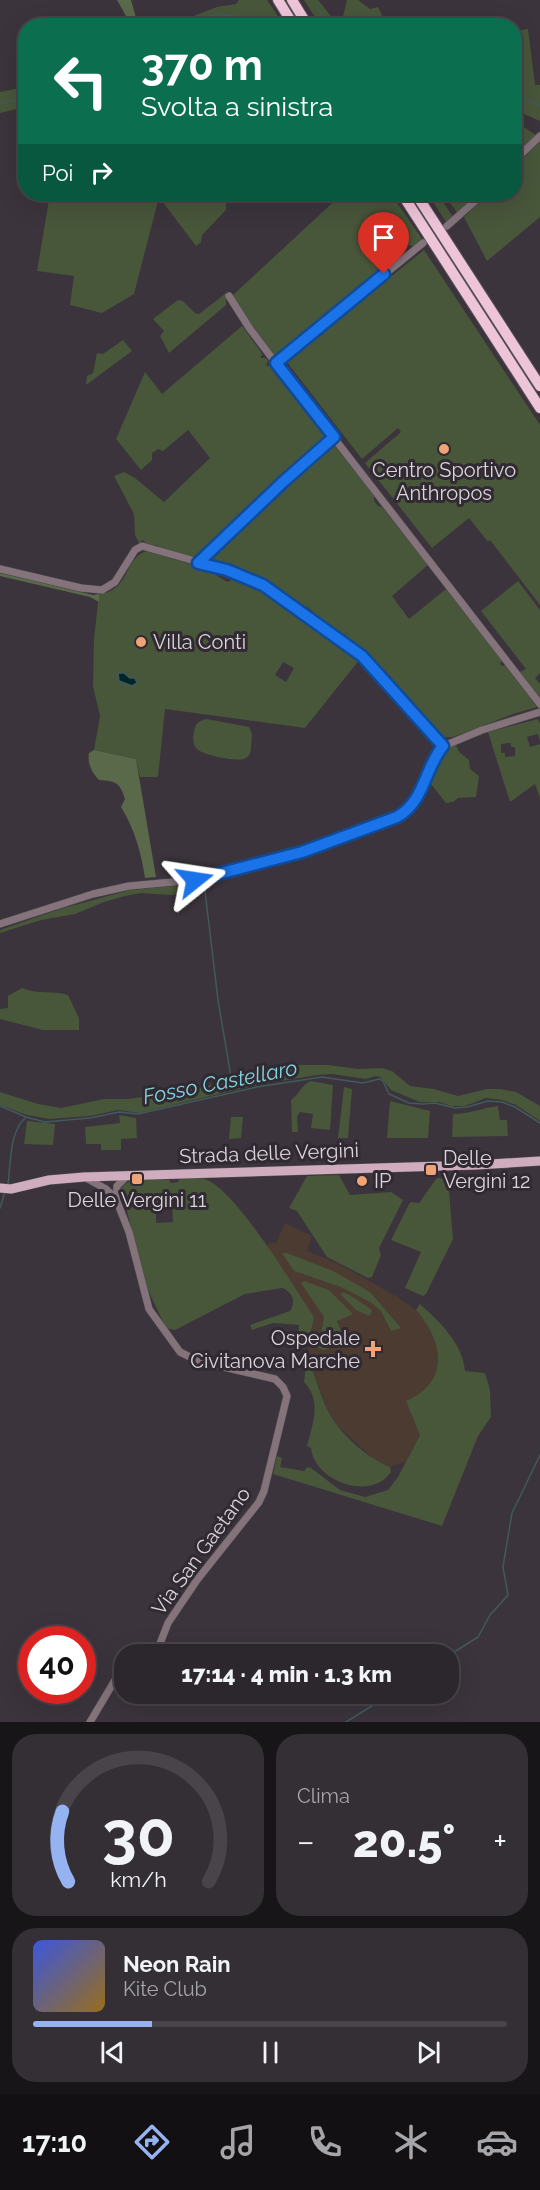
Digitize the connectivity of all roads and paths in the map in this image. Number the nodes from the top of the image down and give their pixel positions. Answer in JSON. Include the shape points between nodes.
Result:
{"nodes":[{"id":1,"x":278,"y":0,"type":"edge"},
{"id":2,"x":291,"y":0,"type":"edge"},
{"id":3,"x":289,"y":18,"type":"edge"},
{"id":4,"x":303,"y":18,"type":"edge"},
{"id":5,"x":540,"y":136,"type":"edge"},
{"id":6,"x":522,"y":153,"type":"edge"},
{"id":7,"x":407,"y":201,"type":"edge"},
{"id":8,"x":421,"y":201,"type":"edge"},
{"id":9,"x":476,"y":201,"type":"edge"},
{"id":10,"x":447,"y":226,"type":"dead end"},
{"id":11,"x":423,"y":243,"type":"dead end"},
{"id":12,"x":229,"y":296,"type":"dead end"},
{"id":13,"x":276,"y":363,"type":"junction"},
{"id":14,"x":540,"y":386,"type":"edge"},
{"id":15,"x":540,"y":408,"type":"edge"},
{"id":16,"x":334,"y":437,"type":"junction"},
{"id":17,"x":198,"y":563,"type":"junction"},
{"id":18,"x":0,"y":569,"type":"edge"},
{"id":19,"x":540,"y":704,"type":"edge"},
{"id":20,"x":540,"y":712,"type":"edge"},
{"id":21,"x":443,"y":746,"type":"junction"},
{"id":22,"x":0,"y":924,"type":"edge"},
{"id":23,"x":540,"y":1161,"type":"edge"},
{"id":24,"x":110,"y":1175,"type":"junction"},
{"id":25,"x":128,"y":1175,"type":"junction"},
{"id":26,"x":84,"y":1177,"type":"junction"},
{"id":27,"x":117,"y":1186,"type":"junction"},
{"id":28,"x":0,"y":1188,"type":"edge"},
{"id":29,"x":106,"y":1189,"type":"junction"},
{"id":30,"x":116,"y":1199,"type":"junction"},
{"id":31,"x":160,"y":1644,"type":"edge"},
{"id":32,"x":114,"y":1682,"type":"edge"},
{"id":33,"x":90,"y":1722,"type":"edge"}],
"edges":[{"from":1,"to":3,"type":"highway"},
{"from":2,"to":4,"type":"highway"},
{"from":5,"to":6,"type":"street"},
{"from":7,"to":15,"type":"highway"},
{"from":8,"to":14,"type":"highway"},
{"from":9,"to":10,"type":"street"},
{"from":11,"to":13,"type":"street"},
{"from":12,"to":13,"type":"street"},
{"from":13,"to":16,"type":"street"},
{"from":16,"to":17,"type":"street"},
{"from":16,"to":19,"type":"street"},
{"from":17,"to":18,"type":"street","via":[[140,547],[115,582],[96,590]]},
{"from":17,"to":21,"type":"street","via":[[263,585],[362,656]]},
{"from":20,"to":21,"type":"street"},
{"from":21,"to":22,"type":"street","via":[[414,802],[388,820],[293,854],[195,880],[129,886],[93,894]]},
{"from":23,"to":25,"type":"main road","name":"Strada delle Vergini"},
{"from":24,"to":25,"type":"main road","name":"Strada delle Vergini"},
{"from":24,"to":26,"type":"main road","name":"Strada delle Vergini"},
{"from":24,"to":27,"type":"street"},
{"from":24,"to":29,"type":"street"},
{"from":25,"to":27,"type":"street"},
{"from":26,"to":28,"type":"main road","name":"Strada delle Vergini"},
{"from":26,"to":29,"type":"street","name":"Via San Gaetano"},
{"from":27,"to":30,"type":"street","name":"Via San Gaetano"},
{"from":29,"to":30,"type":"street","name":"Via San Gaetano"},
{"from":30,"to":31,"type":"street","name":"Via San Gaetano","via":[[149,1309],[180,1352],[198,1361],[273,1379],[283,1387],[286,1396],[259,1502],[196,1580],[168,1623]]},
{"from":32,"to":33,"type":"street"}]}
